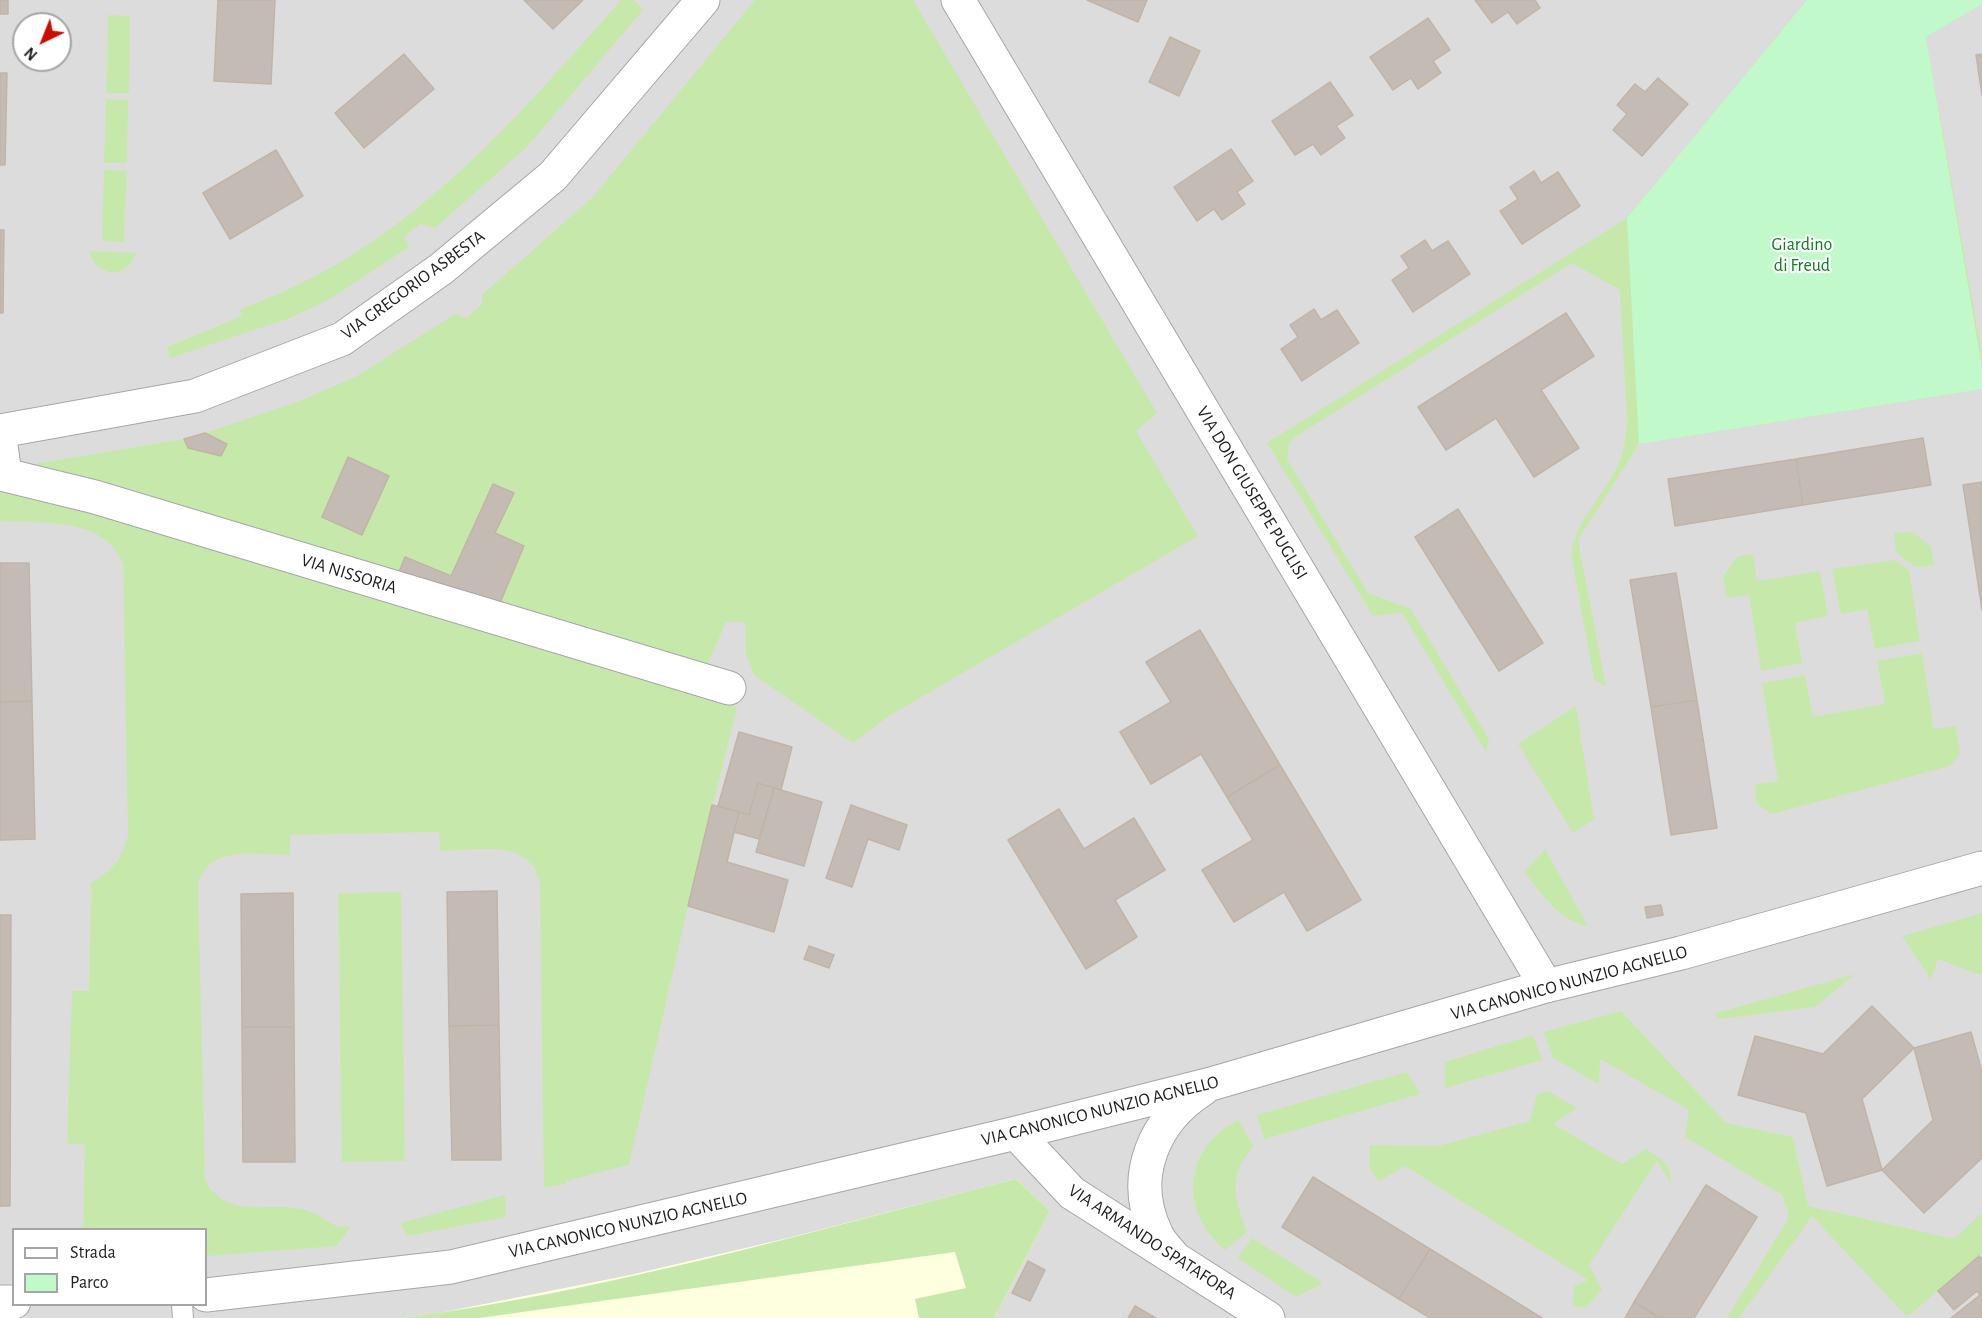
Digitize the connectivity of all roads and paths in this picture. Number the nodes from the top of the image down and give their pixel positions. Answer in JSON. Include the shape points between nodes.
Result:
{"nodes":[{"id":1,"x":703,"y":0,"type":"edge"},
{"id":2,"x":958,"y":0,"type":"edge"},
{"id":3,"x":0,"y":431,"type":"edge"},
{"id":4,"x":0,"y":438,"type":"edge"},
{"id":5,"x":729,"y":688,"type":"dead end"},
{"id":6,"x":1982,"y":868,"type":"edge"},
{"id":7,"x":1546,"y":986,"type":"junction"},
{"id":8,"x":1211,"y":1084,"type":"junction"},
{"id":9,"x":1016,"y":1132,"type":"junction"},
{"id":10,"x":1176,"y":1262,"type":"junction"},
{"id":11,"x":207,"y":1295,"type":"edge"},
{"id":12,"x":1268,"y":1318,"type":"edge"}],
"edges":[{"from":1,"to":3,"type":"street","name":"VIA GREGORIO ASBESTA","via":[[552,176],[441,269],[342,339],[195,396]]},
{"from":2,"to":7,"type":"street","name":"VIA DON GIUSEPPE PUGLISI"},
{"from":4,"to":5,"type":"street","name":"VIA NISSORIA","via":[[5,475],[95,497]]},
{"from":6,"to":7,"type":"street","name":"VIA CANONICO NUNZIO AGNELLO","via":[[1681,953]]},
{"from":7,"to":8,"type":"street","name":"VIA CANONICO NUNZIO AGNELLO"},
{"from":8,"to":9,"type":"street","name":"VIA CANONICO NUNZIO AGNELLO"},
{"from":8,"to":10,"type":"street","via":[[1181,1103],[1160,1130],[1147,1163],[1146,1198],[1156,1233]]},
{"from":9,"to":10,"type":"street","name":"VIA ARMANDO SPATAFORA","via":[[1072,1193]]},
{"from":9,"to":11,"type":"street","name":"VIA CANONICO NUNZIO AGNELLO","via":[[451,1267]]},
{"from":10,"to":12,"type":"street","name":"VIA ARMANDO SPATAFORA"}]}
